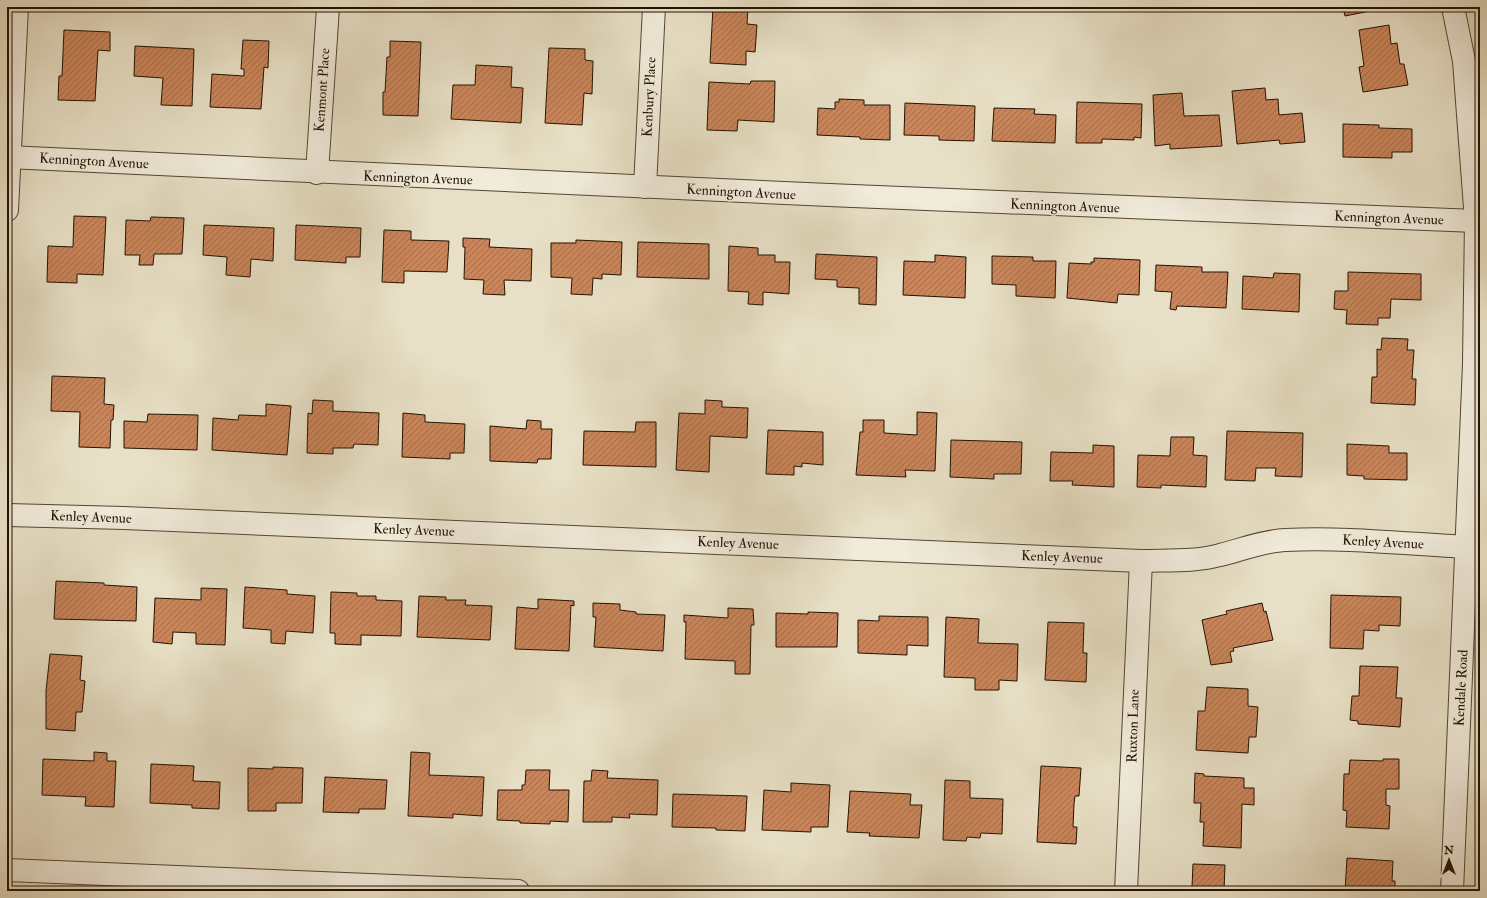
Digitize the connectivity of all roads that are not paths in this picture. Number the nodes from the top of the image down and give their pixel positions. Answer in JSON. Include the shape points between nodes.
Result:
{"nodes":[{"id":1,"x":17,"y":7,"type":"edge"},
{"id":2,"x":328,"y":7,"type":"edge"},
{"id":3,"x":654,"y":7,"type":"edge"},
{"id":4,"x":1453,"y":7,"type":"edge"},
{"id":5,"x":9,"y":157,"type":"edge"},
{"id":6,"x":317,"y":173,"type":"junction"},
{"id":7,"x":646,"y":187,"type":"junction"},
{"id":8,"x":7,"y":210,"type":"edge"},
{"id":9,"x":1476,"y":221,"type":"junction"},
{"id":10,"x":7,"y":515,"type":"edge"},
{"id":11,"x":1467,"y":547,"type":"junction"},
{"id":12,"x":1141,"y":561,"type":"junction"},
{"id":13,"x":7,"y":870,"type":"edge"},
{"id":14,"x":518,"y":891,"type":"edge"},
{"id":15,"x":1126,"y":891,"type":"edge"},
{"id":16,"x":1452,"y":891,"type":"edge"}],
"edges":[{"from":1,"to":5,"type":"street"},
{"from":2,"to":6,"type":"street","name":"Kenmont Place"},
{"from":3,"to":7,"type":"street","name":"Kenbury Place"},
{"from":4,"to":9,"type":"street","name":"Kendale Road","via":[[1464,61]]},
{"from":5,"to":6,"type":"street","name":"Kennington Avenue"},
{"from":5,"to":8,"type":"street"},
{"from":6,"to":7,"type":"street","name":"Kennington Avenue"},
{"from":7,"to":9,"type":"street","name":"Kennington Avenue","via":[[1008,204]]},
{"from":9,"to":11,"type":"street","name":"Kendale Road"},
{"from":10,"to":12,"type":"street","name":"Kenley Avenue"},
{"from":11,"to":12,"type":"street","name":"Kenley Avenue","via":[[1323,539],[1283,540],[1188,560]]},
{"from":11,"to":16,"type":"street","name":"Kendale Road"},
{"from":12,"to":15,"type":"street","name":"Ruxton Lane"},
{"from":13,"to":14,"type":"street"}]}
